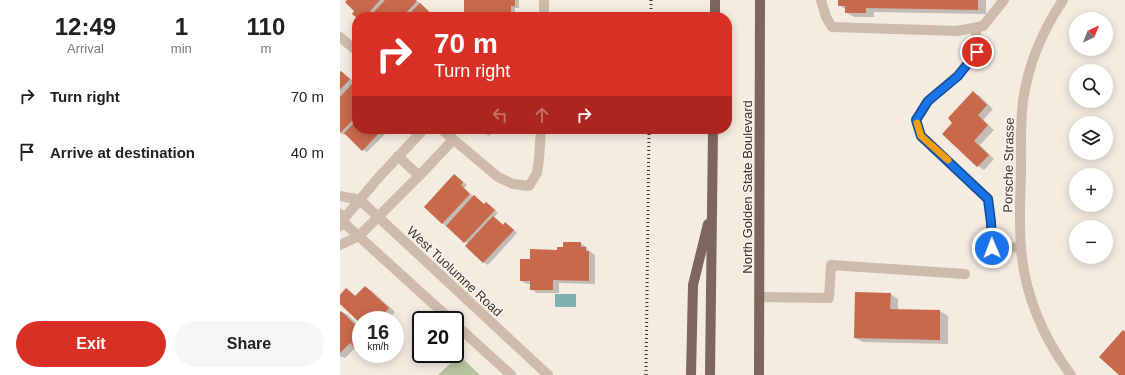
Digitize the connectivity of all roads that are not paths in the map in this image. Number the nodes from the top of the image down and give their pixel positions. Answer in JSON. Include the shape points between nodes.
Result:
{"nodes":[{"id":1,"x":544,"y":0,"type":"edge"},
{"id":2,"x":715,"y":0,"type":"edge"},
{"id":3,"x":760,"y":0,"type":"edge"},
{"id":4,"x":821,"y":0,"type":"edge"},
{"id":5,"x":1004,"y":0,"type":"edge"},
{"id":6,"x":1058,"y":1,"type":"edge"},
{"id":7,"x":544,"y":12,"type":"edge"},
{"id":8,"x":715,"y":12,"type":"edge"},
{"id":9,"x":976,"y":28,"type":"junction"},
{"id":10,"x":340,"y":37,"type":"edge"},
{"id":11,"x":352,"y":47,"type":"edge"},
{"id":12,"x":419,"y":134,"type":"edge"},
{"id":13,"x":446,"y":134,"type":"edge"},
{"id":14,"x":540,"y":134,"type":"edge"},
{"id":15,"x":713,"y":134,"type":"edge"},
{"id":16,"x":453,"y":140,"type":"junction"},
{"id":17,"x":398,"y":156,"type":"junction"},
{"id":18,"x":419,"y":176,"type":"junction"},
{"id":19,"x":340,"y":196,"type":"edge"},
{"id":20,"x":360,"y":200,"type":"junction"},
{"id":21,"x":712,"y":207,"type":"junction"},
{"id":22,"x":378,"y":217,"type":"junction"},
{"id":23,"x":341,"y":220,"type":"edge"},
{"id":24,"x":359,"y":236,"type":"junction"},
{"id":25,"x":340,"y":245,"type":"edge"},
{"id":26,"x":1021,"y":247,"type":"junction"},
{"id":27,"x":965,"y":274,"type":"dead end"},
{"id":28,"x":760,"y":297,"type":"junction"},
{"id":29,"x":441,"y":311,"type":"edge"},
{"id":30,"x":464,"y":332,"type":"edge"},
{"id":31,"x":511,"y":375,"type":"edge"},
{"id":32,"x":548,"y":375,"type":"edge"},
{"id":33,"x":691,"y":375,"type":"edge"},
{"id":34,"x":710,"y":375,"type":"edge"},
{"id":35,"x":759,"y":375,"type":"edge"},
{"id":36,"x":1071,"y":375,"type":"edge"}],
"edges":[{"from":1,"to":7,"type":"street"},
{"from":2,"to":8,"type":"main road"},
{"from":3,"to":28,"type":"main road","name":"North Golden State Boulevard"},
{"from":4,"to":9,"type":"street","via":[[832,27],[957,31]]},
{"from":5,"to":9,"type":"street","via":[[983,26]]},
{"from":6,"to":26,"type":"street","name":"Porsche Strasse","via":[[1033,59],[1023,101]]},
{"from":9,"to":26,"type":"street","via":[[977,52],[958,76],[928,101],[916,120],[921,136],[988,199],[992,248]]},
{"from":10,"to":11,"type":"street"},
{"from":12,"to":17,"type":"street"},
{"from":13,"to":16,"type":"street"},
{"from":14,"to":16,"type":"street","via":[[540,159],[537,173],[529,186],[513,184],[498,177]]},
{"from":15,"to":21,"type":"main road"},
{"from":16,"to":18,"type":"street"},
{"from":17,"to":18,"type":"street"},
{"from":17,"to":20,"type":"street"},
{"from":18,"to":22,"type":"street"},
{"from":19,"to":20,"type":"street"},
{"from":20,"to":22,"type":"street","name":"West Tuolumne Road"},
{"from":20,"to":23,"type":"street"},
{"from":21,"to":33,"type":"main road","via":[[693,285]]},
{"from":21,"to":34,"type":"main road"},
{"from":22,"to":24,"type":"street"},
{"from":22,"to":32,"type":"street","name":"West Tuolumne Road"},
{"from":23,"to":24,"type":"street"},
{"from":24,"to":25,"type":"street"},
{"from":24,"to":29,"type":"street"},
{"from":26,"to":36,"type":"street","name":"Porsche Strasse","via":[[1025,278],[1034,308],[1050,343]]},
{"from":27,"to":28,"type":"street","via":[[831,265],[829,298]]},
{"from":28,"to":35,"type":"main road","name":"North Golden State Boulevard"},
{"from":30,"to":31,"type":"street"}]}
